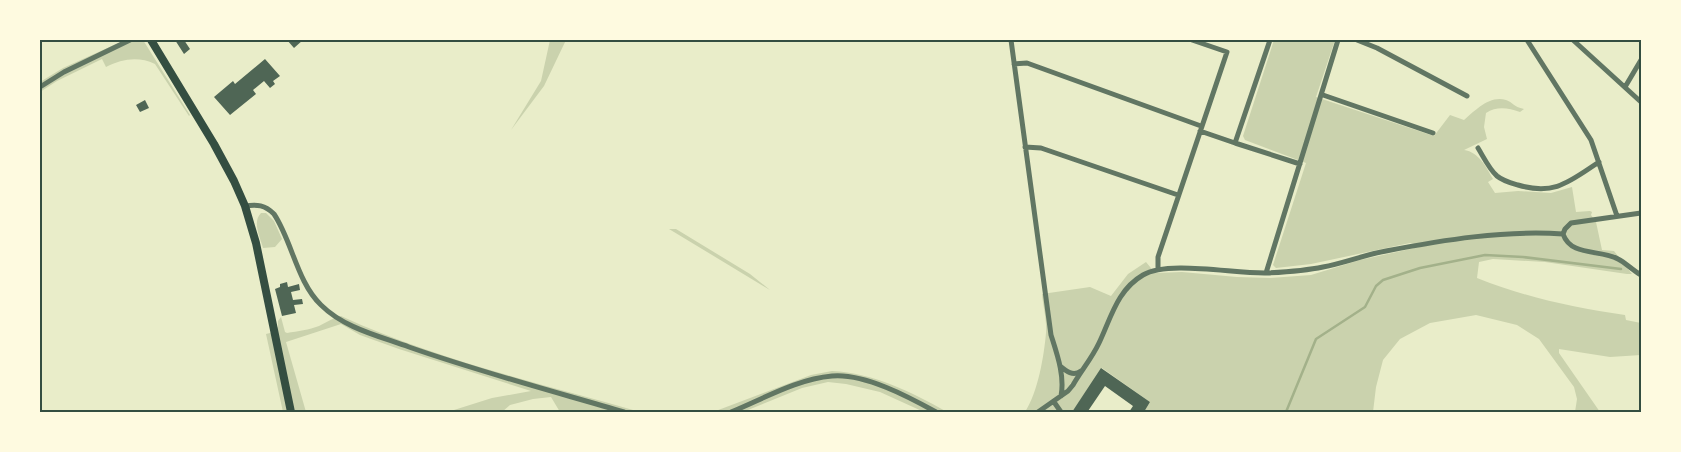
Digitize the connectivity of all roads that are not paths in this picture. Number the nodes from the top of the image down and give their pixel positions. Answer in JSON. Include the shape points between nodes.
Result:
{"nodes":[{"id":1,"x":130,"y":40,"type":"edge"},
{"id":2,"x":151,"y":40,"type":"edge"},
{"id":3,"x":1011,"y":40,"type":"edge"},
{"id":4,"x":1192,"y":40,"type":"edge"},
{"id":5,"x":1270,"y":40,"type":"edge"},
{"id":6,"x":1338,"y":40,"type":"edge"},
{"id":7,"x":1356,"y":40,"type":"edge"},
{"id":8,"x":1527,"y":40,"type":"edge"},
{"id":9,"x":1573,"y":40,"type":"edge"},
{"id":10,"x":1641,"y":60,"type":"edge"},
{"id":11,"x":1014,"y":64,"type":"junction"},
{"id":12,"x":40,"y":87,"type":"edge"},
{"id":13,"x":1625,"y":87,"type":"junction"},
{"id":14,"x":1323,"y":95,"type":"junction"},
{"id":15,"x":1468,"y":96,"type":"dead end"},
{"id":16,"x":1641,"y":102,"type":"edge"},
{"id":17,"x":1201,"y":128,"type":"junction"},
{"id":18,"x":1433,"y":133,"type":"dead end"},
{"id":19,"x":1235,"y":143,"type":"junction"},
{"id":20,"x":1025,"y":147,"type":"junction"},
{"id":21,"x":1478,"y":148,"type":"dead end"},
{"id":22,"x":1599,"y":162,"type":"junction"},
{"id":23,"x":1300,"y":164,"type":"junction"},
{"id":24,"x":1178,"y":195,"type":"junction"},
{"id":25,"x":245,"y":206,"type":"junction"},
{"id":26,"x":1641,"y":213,"type":"edge"},
{"id":27,"x":1617,"y":216,"type":"junction"},
{"id":28,"x":1562,"y":234,"type":"junction"},
{"id":29,"x":1158,"y":269,"type":"junction"},
{"id":30,"x":1266,"y":273,"type":"junction"},
{"id":31,"x":1641,"y":275,"type":"edge"},
{"id":32,"x":1060,"y":366,"type":"junction"},
{"id":33,"x":1083,"y":369,"type":"junction"},
{"id":34,"x":1061,"y":396,"type":"junction"},
{"id":35,"x":1054,"y":402,"type":"junction"},
{"id":36,"x":291,"y":412,"type":"edge"},
{"id":37,"x":624,"y":412,"type":"edge"},
{"id":38,"x":731,"y":412,"type":"edge"},
{"id":39,"x":936,"y":412,"type":"edge"},
{"id":40,"x":1038,"y":412,"type":"edge"},
{"id":41,"x":1061,"y":412,"type":"edge"}],
"edges":[{"from":1,"to":12,"type":"street"},
{"from":2,"to":25,"type":"main road","via":[[214,144]]},
{"from":3,"to":11,"type":"street"},
{"from":4,"to":17,"type":"street","via":[[1227,52]]},
{"from":5,"to":19,"type":"street"},
{"from":6,"to":14,"type":"street"},
{"from":7,"to":15,"type":"street"},
{"from":8,"to":22,"type":"street","via":[[1590,140]]},
{"from":9,"to":13,"type":"street"},
{"from":10,"to":13,"type":"street"},
{"from":11,"to":17,"type":"street","via":[[1027,63]]},
{"from":11,"to":20,"type":"street"},
{"from":13,"to":16,"type":"street"},
{"from":14,"to":18,"type":"street"},
{"from":14,"to":23,"type":"street"},
{"from":17,"to":19,"type":"street"},
{"from":17,"to":24,"type":"street"},
{"from":19,"to":23,"type":"street"},
{"from":20,"to":24,"type":"street","via":[[1041,148]]},
{"from":20,"to":32,"type":"street","via":[[1051,335]]},
{"from":21,"to":22,"type":"street","via":[[1496,176],[1536,190],[1564,185]]},
{"from":22,"to":27,"type":"street"},
{"from":23,"to":30,"type":"street"},
{"from":24,"to":29,"type":"street","via":[[1158,257]]},
{"from":25,"to":36,"type":"main road","via":[[258,251]]},
{"from":25,"to":37,"type":"street","via":[[263,206],[274,214],[312,294],[333,316],[371,334],[479,371]]},
{"from":26,"to":27,"type":"street"},
{"from":27,"to":28,"type":"street","via":[[1571,223]]},
{"from":28,"to":30,"type":"street","via":[[1542,232],[1446,240],[1299,272]]},
{"from":28,"to":31,"type":"street","via":[[1570,245],[1618,259]]},
{"from":29,"to":30,"type":"street"},
{"from":29,"to":33,"type":"street","via":[[1142,275],[1126,288]]},
{"from":32,"to":33,"type":"street","via":[[1074,374]]},
{"from":32,"to":34,"type":"street"},
{"from":33,"to":34,"type":"street","via":[[1073,386]]},
{"from":34,"to":35,"type":"street"},
{"from":35,"to":40,"type":"street"},
{"from":35,"to":41,"type":"street"},
{"from":38,"to":39,"type":"street","via":[[803,382],[842,376],[877,385]]}]}
